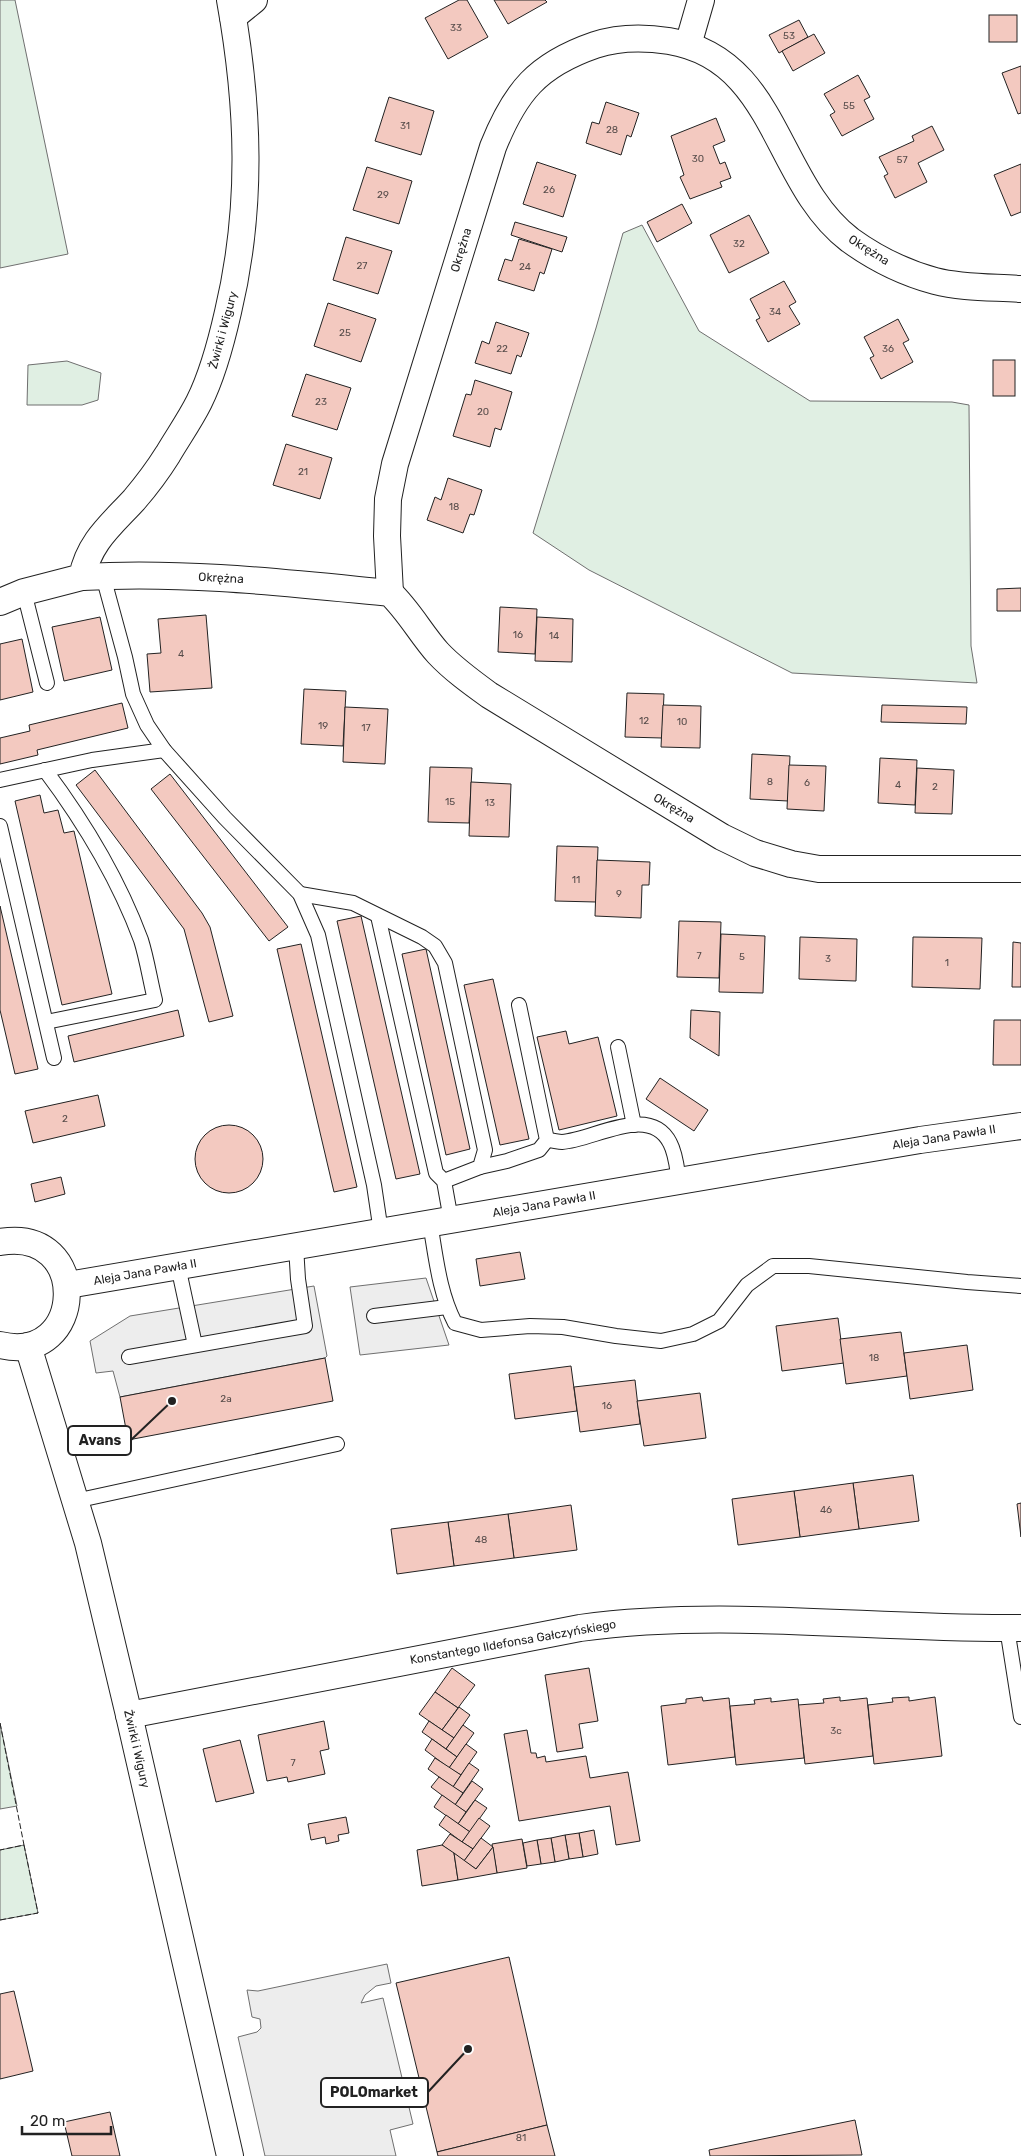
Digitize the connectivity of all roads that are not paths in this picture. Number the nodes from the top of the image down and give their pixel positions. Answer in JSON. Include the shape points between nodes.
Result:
{"nodes":[{"id":1,"x":254,"y":0,"type":"edge"},
{"id":2,"x":701,"y":0,"type":"edge"},
{"id":3,"x":232,"y":9,"type":"edge"},
{"id":4,"x":688,"y":45,"type":"junction"},
{"id":5,"x":1021,"y":289,"type":"edge"},
{"id":6,"x":93,"y":576,"type":"junction"},
{"id":7,"x":24,"y":592,"type":"junction"},
{"id":8,"x":390,"y":593,"type":"junction"},
{"id":9,"x":0,"y":602,"type":"edge"},
{"id":10,"x":46,"y":683,"type":"dead end"},
{"id":11,"x":164,"y":750,"type":"junction"},
{"id":12,"x":45,"y":770,"type":"junction"},
{"id":13,"x":0,"y":780,"type":"edge"},
{"id":14,"x":0,"y":826,"type":"edge"},
{"id":15,"x":1021,"y":869,"type":"edge"},
{"id":16,"x":300,"y":894,"type":"junction"},
{"id":17,"x":378,"y":916,"type":"junction"},
{"id":18,"x":519,"y":1005,"type":"dead end"},
{"id":19,"x":46,"y":1022,"type":"junction"},
{"id":20,"x":618,"y":1047,"type":"dead end"},
{"id":21,"x":54,"y":1058,"type":"dead end"},
{"id":22,"x":634,"y":1125,"type":"junction"},
{"id":23,"x":1021,"y":1126,"type":"edge"},
{"id":24,"x":547,"y":1140,"type":"junction"},
{"id":25,"x":480,"y":1167,"type":"junction"},
{"id":26,"x":444,"y":1181,"type":"junction"},
{"id":27,"x":679,"y":1181,"type":"junction"},
{"id":28,"x":440,"y":1222,"type":"junction"},
{"id":29,"x":381,"y":1232,"type":"junction"},
{"id":30,"x":0,"y":1241,"type":"edge"},
{"id":31,"x":296,"y":1246,"type":"junction"},
{"id":32,"x":178,"y":1266,"type":"junction"},
{"id":33,"x":68,"y":1285,"type":"junction"},
{"id":34,"x":1021,"y":1286,"type":"edge"},
{"id":35,"x":447,"y":1307,"type":"junction"},
{"id":36,"x":374,"y":1316,"type":"dead end"},
{"id":37,"x":0,"y":1345,"type":"edge"},
{"id":38,"x":195,"y":1345,"type":"junction"},
{"id":39,"x":28,"y":1346,"type":"junction"},
{"id":40,"x":129,"y":1357,"type":"dead end"},
{"id":41,"x":337,"y":1444,"type":"dead end"},
{"id":42,"x":75,"y":1501,"type":"junction"},
{"id":43,"x":1014,"y":1628,"type":"edge"},
{"id":44,"x":129,"y":1715,"type":"junction"},
{"id":45,"x":1021,"y":1717,"type":"edge"},
{"id":46,"x":230,"y":2156,"type":"edge"}],
"edges":[{"from":1,"to":3,"type":"street","name":"Żwirki i Wigury"},
{"from":2,"to":4,"type":"street"},
{"from":3,"to":6,"type":"street","name":"Żwirki i Wigury","via":[[245,109],[246,189],[235,282],[219,351],[199,403],[163,462],[94,544],[85,560]]},
{"from":4,"to":5,"type":"street","name":"Okrężna","via":[[728,65],[746,84],[816,205],[849,239],[901,269],[935,281]]},
{"from":4,"to":8,"type":"street","name":"Okrężna","via":[[648,37],[611,40],[574,52],[534,78],[516,98],[504,119],[394,464],[388,499]]},
{"from":6,"to":7,"type":"street"},
{"from":6,"to":8,"type":"street","name":"Okrężna","via":[[146,574],[226,578]]},
{"from":6,"to":11,"type":"lane","via":[[121,641],[133,694],[147,725]]},
{"from":7,"to":9,"type":"street"},
{"from":7,"to":10,"type":"lane"},
{"from":8,"to":15,"type":"street","name":"Okrężna","via":[[437,652],[489,695],[679,812],[755,853],[819,868]]},
{"from":11,"to":12,"type":"lane"},
{"from":11,"to":16,"type":"lane"},
{"from":12,"to":13,"type":"lane"},
{"from":12,"to":19,"type":"lane","via":[[73,808],[116,880],[141,941],[155,1000]]},
{"from":14,"to":19,"type":"lane"},
{"from":16,"to":17,"type":"lane","via":[[353,902]]},
{"from":16,"to":29,"type":"lane","via":[[318,935],[372,1175]]},
{"from":17,"to":25,"type":"lane","via":[[435,946],[445,963],[485,1150]]},
{"from":17,"to":26,"type":"lane","via":[[436,1172]]},
{"from":18,"to":24,"type":"lane"},
{"from":19,"to":21,"type":"lane"},
{"from":20,"to":22,"type":"lane"},
{"from":22,"to":24,"type":"lane","via":[[562,1142]]},
{"from":22,"to":27,"type":"lane","via":[[645,1124],[659,1129],[670,1143]]},
{"from":23,"to":27,"type":"street","name":"Aleja Jana Pawła II"},
{"from":24,"to":25,"type":"lane","via":[[540,1150]]},
{"from":25,"to":26,"type":"lane"},
{"from":26,"to":28,"type":"lane"},
{"from":27,"to":28,"type":"street","name":"Aleja Jana Pawła II"},
{"from":28,"to":29,"type":"street","name":"Aleja Jana Pawła II"},
{"from":28,"to":35,"type":"lane","via":[[442,1291]]},
{"from":29,"to":31,"type":"street","name":"Aleja Jana Pawła II"},
{"from":30,"to":33,"type":"street","via":[[18,1240],[51,1254],[62,1268]]},
{"from":31,"to":32,"type":"street","name":"Aleja Jana Pawła II"},
{"from":31,"to":38,"type":"lane","via":[[305,1326]]},
{"from":32,"to":33,"type":"street","name":"Aleja Jana Pawła II"},
{"from":32,"to":38,"type":"lane"},
{"from":33,"to":39,"type":"street","via":[[68,1298],[60,1323],[40,1341]]},
{"from":34,"to":35,"type":"lane","via":[[809,1266],[773,1266],[747,1285],[719,1321],[693,1334],[661,1341],[563,1327],[481,1330],[455,1323]]},
{"from":35,"to":36,"type":"lane"},
{"from":37,"to":39,"type":"street"},
{"from":38,"to":40,"type":"lane"},
{"from":39,"to":42,"type":"street","name":"Żwirki i Wigury"},
{"from":41,"to":42,"type":"lane"},
{"from":42,"to":44,"type":"street","name":"Żwirki i Wigury"},
{"from":43,"to":44,"type":"street","name":"Konstantego Ildefonsa Gałczyńskiego","via":[[957,1629],[746,1620],[618,1623]]},
{"from":43,"to":45,"type":"lane"},
{"from":44,"to":46,"type":"street","name":"Żwirki i Wigury"}]}
